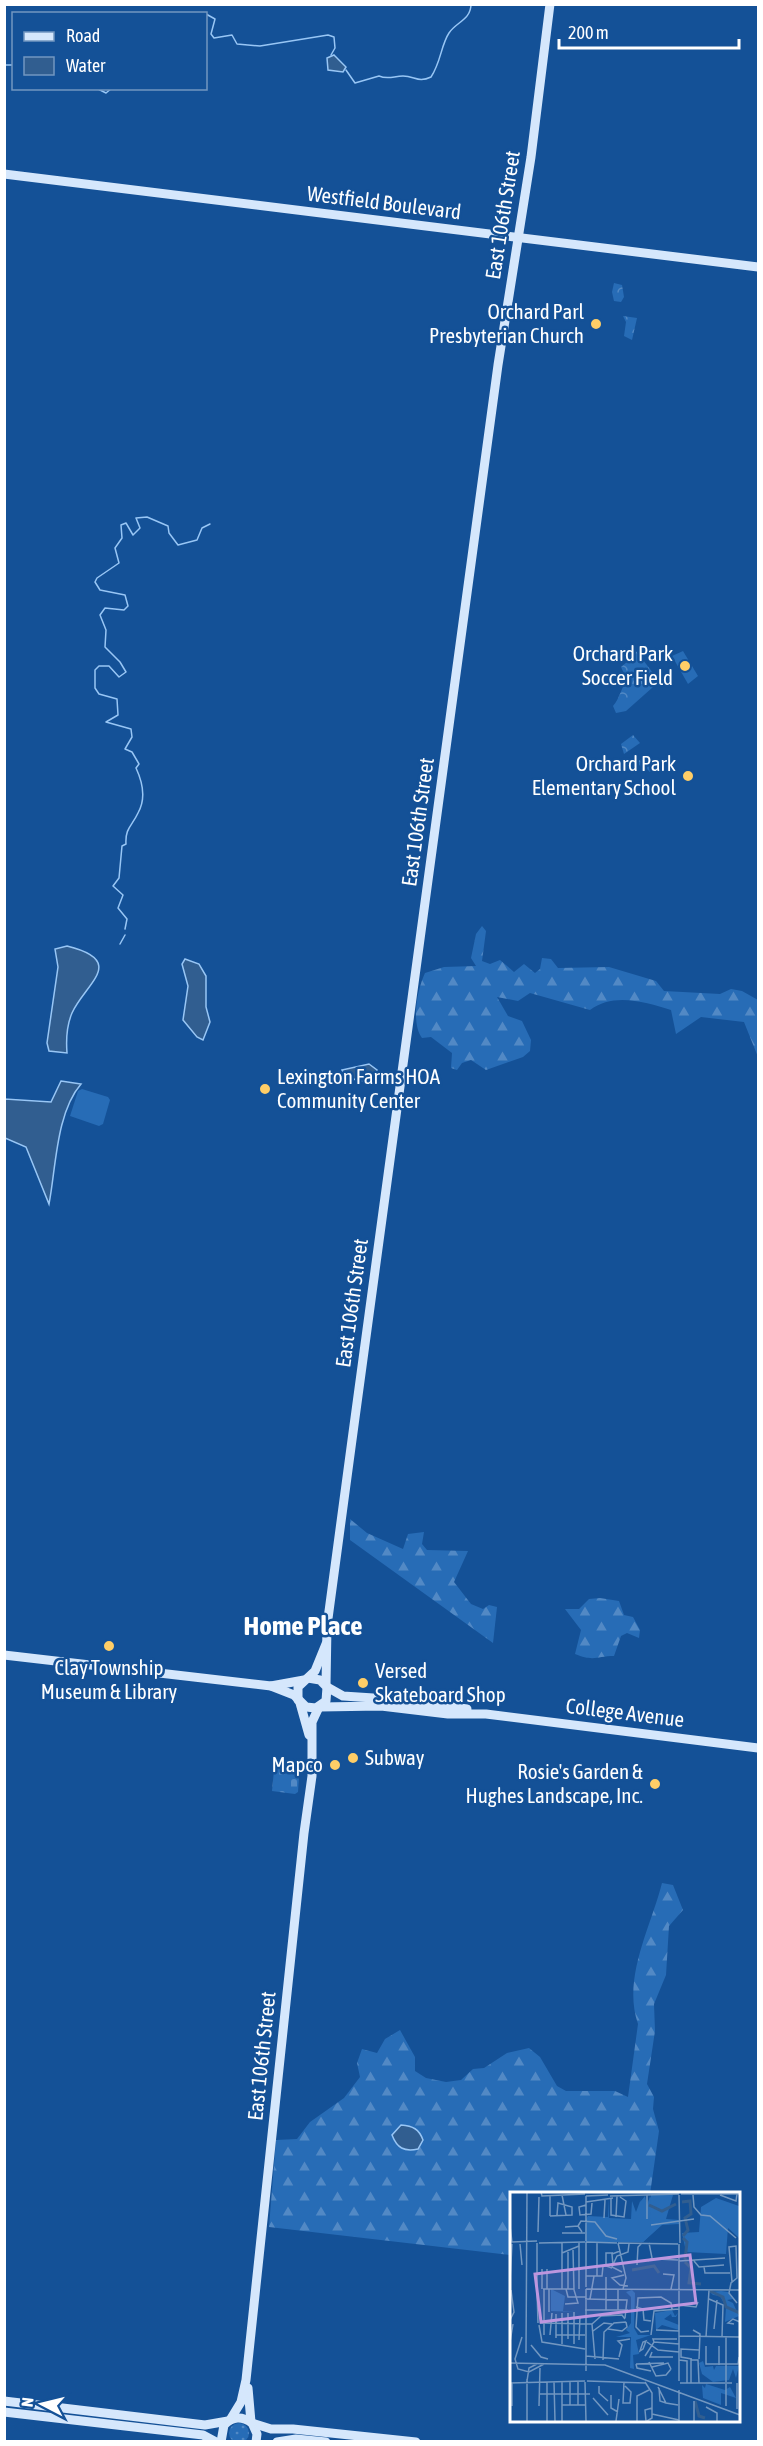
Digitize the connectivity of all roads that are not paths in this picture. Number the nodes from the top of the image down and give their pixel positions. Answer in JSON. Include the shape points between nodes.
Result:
{"nodes":[{"id":1,"x":550,"y":4,"type":"edge"},
{"id":2,"x":4,"y":174,"type":"edge"},
{"id":3,"x":518,"y":238,"type":"junction"},
{"id":4,"x":759,"y":267,"type":"edge"},
{"id":5,"x":326,"y":1644,"type":"junction"},
{"id":6,"x":4,"y":1655,"type":"edge"},
{"id":7,"x":306,"y":1679,"type":"junction"},
{"id":8,"x":271,"y":1686,"type":"junction"},
{"id":9,"x":326,"y":1686,"type":"junction"},
{"id":10,"x":299,"y":1701,"type":"junction"},
{"id":11,"x":319,"y":1707,"type":"junction"},
{"id":12,"x":486,"y":1714,"type":"junction"},
{"id":13,"x":311,"y":1737,"type":"junction"},
{"id":14,"x":759,"y":1748,"type":"edge"},
{"id":15,"x":246,"y":2380,"type":"junction"},
{"id":16,"x":4,"y":2401,"type":"edge"},
{"id":17,"x":4,"y":2412,"type":"edge"},
{"id":18,"x":229,"y":2420,"type":"junction"},
{"id":19,"x":252,"y":2422,"type":"junction"},
{"id":20,"x":216,"y":2442,"type":"edge"},
{"id":21,"x":221,"y":2442,"type":"edge"},
{"id":22,"x":256,"y":2442,"type":"edge"},
{"id":23,"x":277,"y":2442,"type":"edge"},
{"id":24,"x":326,"y":2442,"type":"edge"},
{"id":25,"x":416,"y":2442,"type":"edge"}],
"edges":[{"from":1,"to":3,"type":"street","name":"East 106th Street"},
{"from":2,"to":3,"type":"street","name":"Westfield Boulevard"},
{"from":3,"to":4,"type":"street","name":"Westfield Boulevard"},
{"from":3,"to":5,"type":"street","name":"East 106th Street"},
{"from":5,"to":7,"type":"street","name":"East 106th Street","via":[[315,1671]]},
{"from":5,"to":9,"type":"street","name":"East 106th Street"},
{"from":6,"to":8,"type":"street"},
{"from":7,"to":8,"type":"street"},
{"from":7,"to":9,"type":"street","via":[[317,1678]]},
{"from":7,"to":10,"type":"street","via":[[297,1689]]},
{"from":8,"to":10,"type":"street","via":[[285,1690]]},
{"from":9,"to":11,"type":"street","via":[[327,1698]]},
{"from":9,"to":12,"type":"street","name":"College Avenue","via":[[343,1696],[404,1700]]},
{"from":10,"to":11,"type":"street","via":[[308,1708]]},
{"from":10,"to":13,"type":"street","name":"East 106th Street"},
{"from":11,"to":12,"type":"street","name":"College Avenue","via":[[371,1706]]},
{"from":11,"to":13,"type":"street","name":"East 106th Street"},
{"from":12,"to":14,"type":"street","name":"College Avenue"},
{"from":13,"to":15,"type":"street","name":"East 106th Street","via":[[312,1776]]},
{"from":15,"to":18,"type":"street","name":"East 106th Street","via":[[241,2402]]},
{"from":15,"to":19,"type":"street","name":"East 106th Street"},
{"from":16,"to":18,"type":"street","via":[[207,2425]]},
{"from":17,"to":20,"type":"street","via":[[203,2435]]},
{"from":18,"to":19,"type":"street"},
{"from":18,"to":21,"type":"street","name":"East 106th Street","via":[[221,2431]]},
{"from":19,"to":22,"type":"street","name":"East 106th Street"},
{"from":19,"to":25,"type":"street","via":[[269,2429]]},
{"from":23,"to":24,"type":"street"}]}
